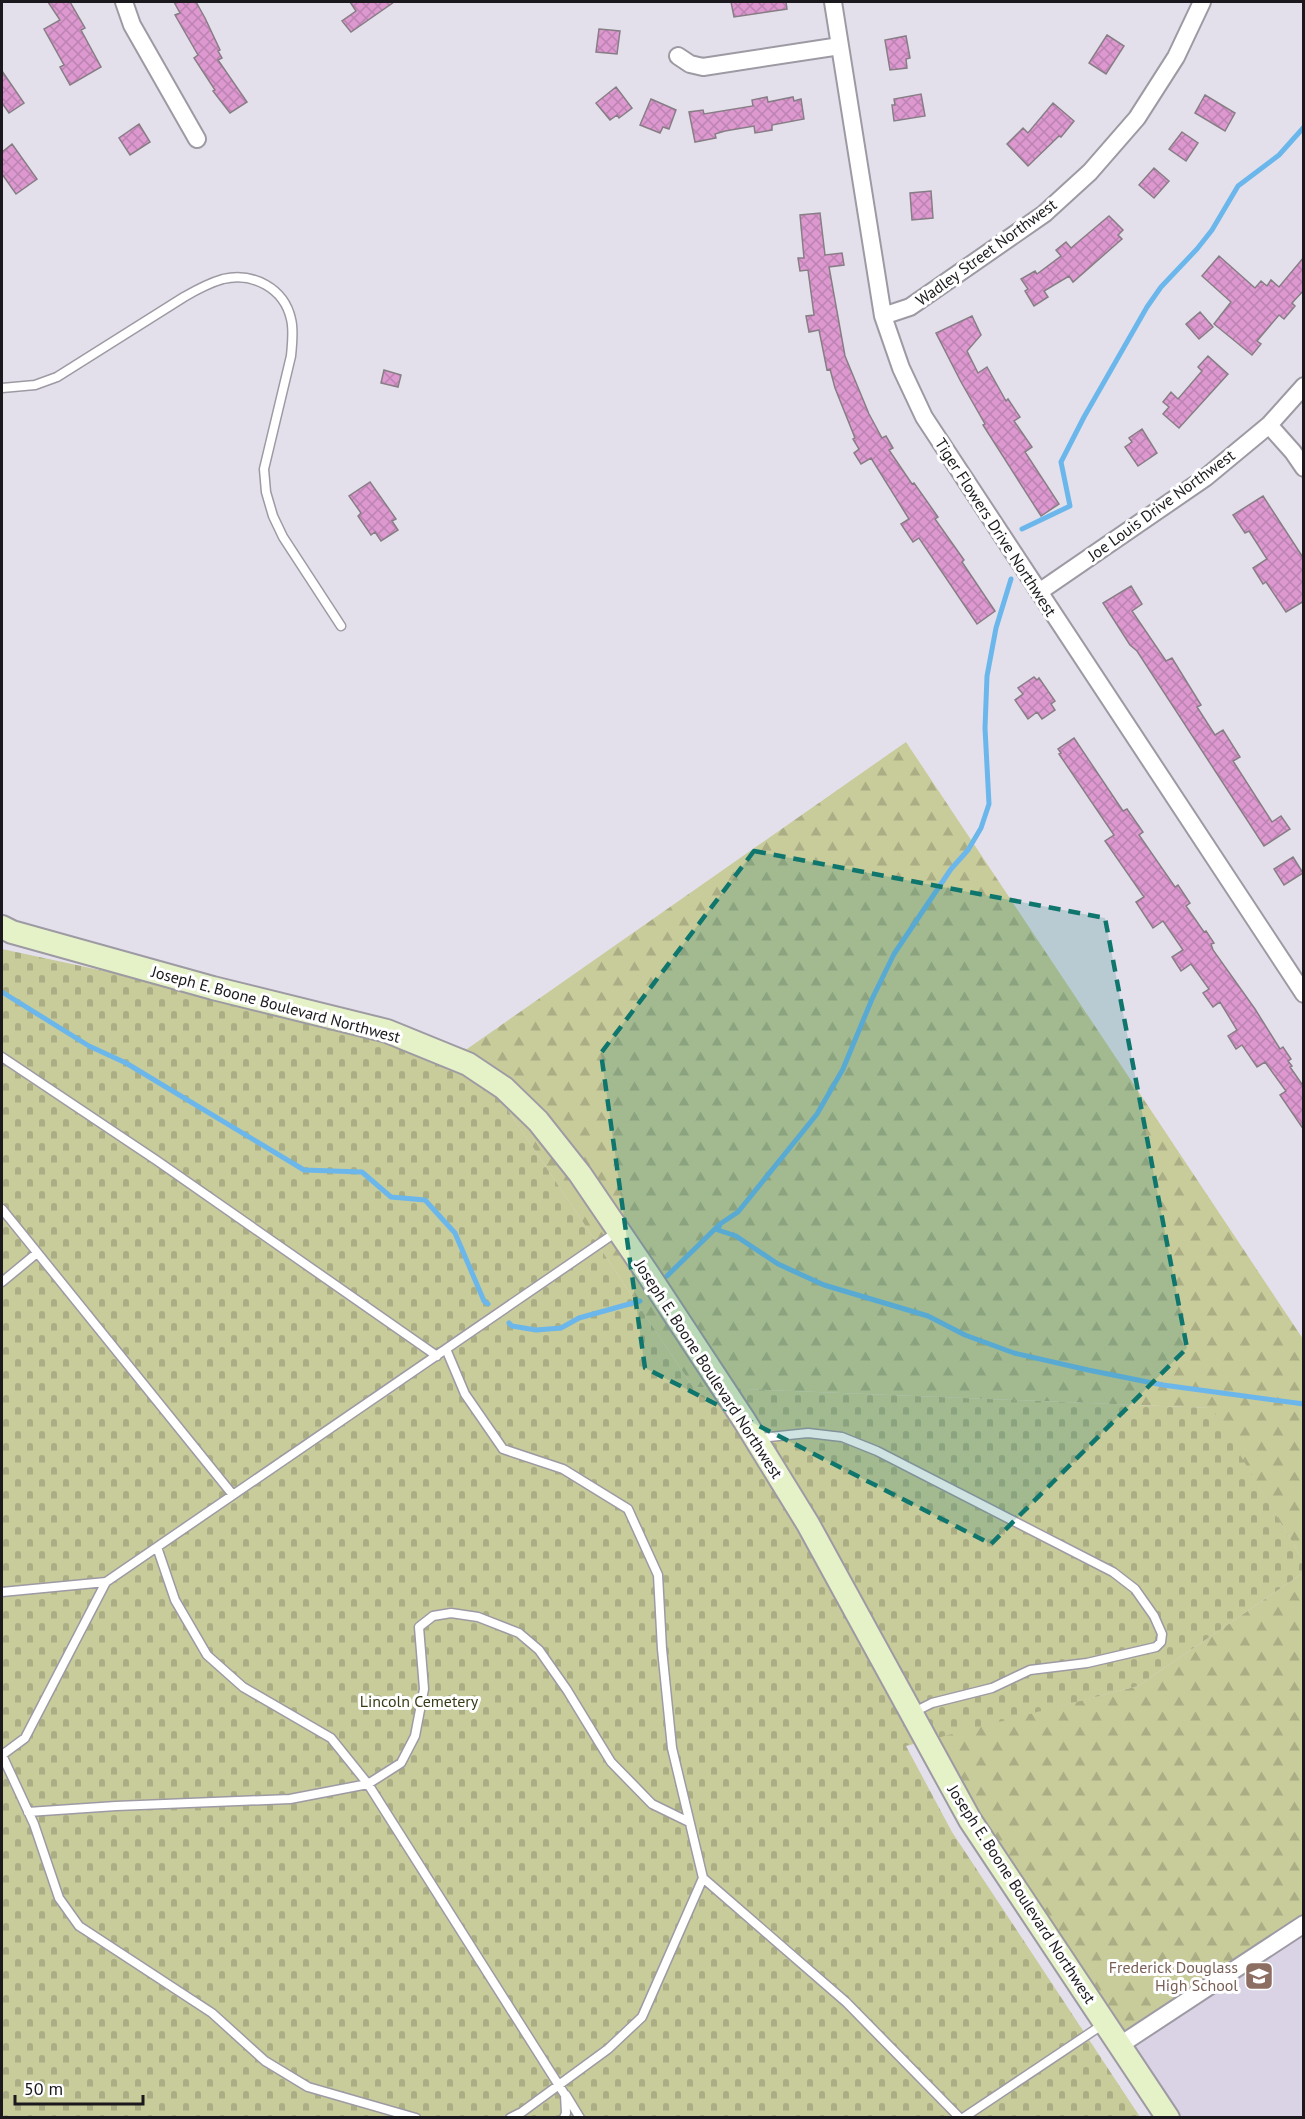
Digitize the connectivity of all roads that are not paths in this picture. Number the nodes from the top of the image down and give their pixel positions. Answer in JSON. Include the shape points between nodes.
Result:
{"nodes":[{"id":1,"x":124,"y":2,"type":"edge"},
{"id":2,"x":833,"y":2,"type":"edge"},
{"id":3,"x":1202,"y":2,"type":"edge"},
{"id":4,"x":840,"y":46,"type":"junction"},
{"id":5,"x":678,"y":56,"type":"dead end"},
{"id":6,"x":197,"y":139,"type":"dead end"},
{"id":7,"x":884,"y":316,"type":"junction"},
{"id":8,"x":1304,"y":386,"type":"edge"},
{"id":9,"x":2,"y":388,"type":"edge"},
{"id":10,"x":1269,"y":425,"type":"junction"},
{"id":11,"x":1304,"y":468,"type":"edge"},
{"id":12,"x":1038,"y":592,"type":"junction"},
{"id":13,"x":341,"y":626,"type":"dead end"},
{"id":14,"x":2,"y":927,"type":"edge"},
{"id":15,"x":1304,"y":994,"type":"edge"},
{"id":16,"x":2,"y":1057,"type":"edge"},
{"id":17,"x":2,"y":1209,"type":"edge"},
{"id":18,"x":619,"y":1231,"type":"junction"},
{"id":19,"x":37,"y":1253,"type":"junction"},
{"id":20,"x":2,"y":1282,"type":"edge"},
{"id":21,"x":446,"y":1349,"type":"junction"},
{"id":22,"x":437,"y":1356,"type":"junction"},
{"id":23,"x":755,"y":1439,"type":"junction"},
{"id":24,"x":233,"y":1495,"type":"junction"},
{"id":25,"x":157,"y":1547,"type":"junction"},
{"id":26,"x":106,"y":1582,"type":"junction"},
{"id":27,"x":2,"y":1592,"type":"edge"},
{"id":28,"x":911,"y":1713,"type":"junction"},
{"id":29,"x":2,"y":1755,"type":"edge"},
{"id":30,"x":368,"y":1784,"type":"junction"},
{"id":31,"x":28,"y":1812,"type":"junction"},
{"id":32,"x":689,"y":1822,"type":"junction"},
{"id":33,"x":703,"y":1878,"type":"junction"},
{"id":34,"x":1304,"y":1924,"type":"edge"},
{"id":35,"x":1105,"y":2023,"type":"junction"},
{"id":36,"x":1120,"y":2045,"type":"junction"},
{"id":37,"x":559,"y":2085,"type":"junction"},
{"id":38,"x":565,"y":2095,"type":"junction"},
{"id":39,"x":416,"y":2118,"type":"edge"},
{"id":40,"x":510,"y":2118,"type":"edge"},
{"id":41,"x":564,"y":2118,"type":"edge"},
{"id":42,"x":580,"y":2118,"type":"edge"},
{"id":43,"x":961,"y":2118,"type":"edge"},
{"id":44,"x":1168,"y":2118,"type":"edge"}],
"edges":[{"from":1,"to":6,"type":"street","via":[[132,25]]},
{"from":2,"to":4,"type":"street","name":"Tiger Flowers Drive Northwest"},
{"from":3,"to":7,"type":"street","name":"Wadley Street Northwest","via":[[1176,57],[1137,118],[1090,172],[1044,214],[910,307]]},
{"from":4,"to":5,"type":"street","via":[[703,67]]},
{"from":4,"to":7,"type":"street","name":"Tiger Flowers Drive Northwest"},
{"from":7,"to":12,"type":"street","name":"Tiger Flowers Drive Northwest","via":[[901,368],[924,417]]},
{"from":8,"to":10,"type":"street","name":"Joe Louis Drive Northwest"},
{"from":9,"to":13,"type":"lane","via":[[35,385],[57,377],[206,285],[242,277],[261,281],[274,290],[286,304],[293,338],[264,469],[266,492],[283,537]]},
{"from":10,"to":11,"type":"street"},
{"from":10,"to":12,"type":"street","name":"Joe Louis Drive Northwest","via":[[1205,478]]},
{"from":12,"to":15,"type":"street","name":"Tiger Flowers Drive Northwest"},
{"from":14,"to":18,"type":"main road","name":"Joseph E. Boone Boulevard Northwest","via":[[387,1031],[468,1064],[504,1088],[538,1121]]},
{"from":16,"to":22,"type":"lane"},
{"from":17,"to":19,"type":"lane"},
{"from":18,"to":21,"type":"lane"},
{"from":18,"to":23,"type":"main road","name":"Joseph E. Boone Boulevard Northwest"},
{"from":19,"to":20,"type":"lane"},
{"from":19,"to":24,"type":"lane"},
{"from":21,"to":22,"type":"lane"},
{"from":21,"to":32,"type":"lane","via":[[465,1394],[503,1449],[563,1469],[628,1509],[658,1575],[672,1748]]},
{"from":22,"to":24,"type":"lane"},
{"from":23,"to":28,"type":"main road","name":"Joseph E. Boone Boulevard Northwest","via":[[807,1524]]},
{"from":23,"to":28,"type":"lane","via":[[808,1433],[842,1437],[877,1451],[1113,1572],[1135,1589],[1162,1634],[1156,1647],[1087,1663],[1030,1670],[992,1688],[932,1703]]},
{"from":24,"to":25,"type":"lane"},
{"from":25,"to":26,"type":"lane"},
{"from":25,"to":30,"type":"lane","via":[[175,1600],[207,1655],[243,1687],[331,1738]]},
{"from":26,"to":27,"type":"lane"},
{"from":26,"to":29,"type":"lane","via":[[26,1738]]},
{"from":28,"to":35,"type":"main road","name":"Joseph E. Boone Boulevard Northwest","via":[[970,1820]]},
{"from":29,"to":31,"type":"lane"},
{"from":30,"to":31,"type":"lane","via":[[290,1799]]},
{"from":30,"to":32,"type":"lane","via":[[401,1763],[415,1736],[424,1689],[419,1627],[433,1616],[451,1613],[478,1617],[519,1633],[539,1650],[611,1762],[652,1804]]},
{"from":30,"to":37,"type":"lane"},
{"from":31,"to":39,"type":"lane","via":[[59,1898],[79,1926],[212,2013],[265,2061],[308,2087]]},
{"from":32,"to":33,"type":"lane"},
{"from":33,"to":37,"type":"lane","via":[[642,2017],[608,2049]]},
{"from":33,"to":43,"type":"lane","via":[[846,2002]]},
{"from":34,"to":36,"type":"street"},
{"from":35,"to":36,"type":"main road","name":"Joseph E. Boone Boulevard Northwest"},
{"from":35,"to":43,"type":"lane"},
{"from":36,"to":44,"type":"main road","name":"Joseph E. Boone Boulevard Northwest"},
{"from":37,"to":38,"type":"lane"},
{"from":37,"to":40,"type":"lane"},
{"from":38,"to":41,"type":"lane"},
{"from":38,"to":42,"type":"lane"}]}
